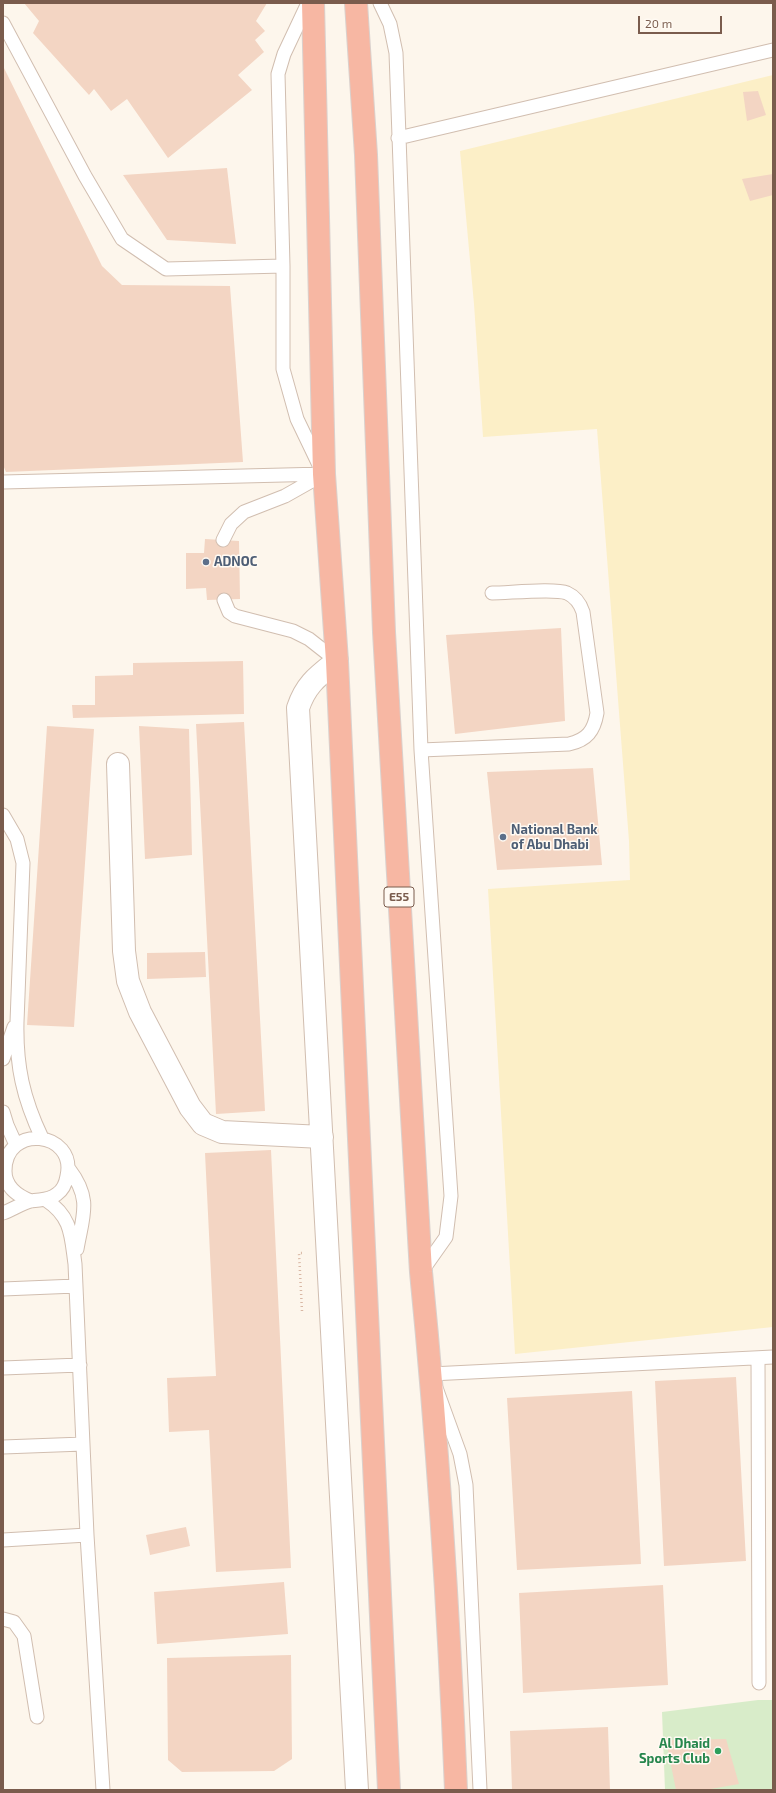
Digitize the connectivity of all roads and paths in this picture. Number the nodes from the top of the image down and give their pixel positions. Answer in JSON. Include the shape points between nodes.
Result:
{"nodes":[{"id":1,"x":308,"y":3,"type":"edge"},
{"id":2,"x":313,"y":3,"type":"edge"},
{"id":3,"x":356,"y":3,"type":"edge"},
{"id":4,"x":380,"y":3,"type":"edge"},
{"id":5,"x":3,"y":23,"type":"edge"},
{"id":6,"x":773,"y":50,"type":"edge"},
{"id":7,"x":398,"y":138,"type":"junction"},
{"id":8,"x":283,"y":266,"type":"junction"},
{"id":9,"x":324,"y":474,"type":"junction"},
{"id":10,"x":3,"y":482,"type":"edge"},
{"id":11,"x":223,"y":540,"type":"dead end"},
{"id":12,"x":492,"y":593,"type":"dead end"},
{"id":13,"x":224,"y":600,"type":"dead end"},
{"id":14,"x":337,"y":661,"type":"junction"},
{"id":15,"x":421,"y":750,"type":"junction"},
{"id":16,"x":118,"y":764,"type":"dead end"},
{"id":17,"x":3,"y":815,"type":"edge"},
{"id":18,"x":17,"y":1022,"type":"junction"},
{"id":19,"x":4,"y":1053,"type":"edge"},
{"id":20,"x":3,"y":1112,"type":"edge"},
{"id":21,"x":5,"y":1125,"type":"edge"},
{"id":22,"x":322,"y":1137,"type":"junction"},
{"id":23,"x":42,"y":1138,"type":"junction"},
{"id":24,"x":16,"y":1145,"type":"junction"},
{"id":25,"x":69,"y":1169,"type":"junction"},
{"id":26,"x":4,"y":1172,"type":"edge"},
{"id":27,"x":46,"y":1200,"type":"junction"},
{"id":28,"x":31,"y":1201,"type":"junction"},
{"id":29,"x":3,"y":1213,"type":"edge"},
{"id":30,"x":75,"y":1264,"type":"junction"},
{"id":31,"x":421,"y":1272,"type":"junction"},
{"id":32,"x":76,"y":1286,"type":"junction"},
{"id":33,"x":3,"y":1289,"type":"edge"},
{"id":34,"x":773,"y":1357,"type":"edge"},
{"id":35,"x":758,"y":1358,"type":"junction"},
{"id":36,"x":80,"y":1365,"type":"junction"},
{"id":37,"x":3,"y":1368,"type":"edge"},
{"id":38,"x":431,"y":1374,"type":"junction"},
{"id":39,"x":83,"y":1444,"type":"junction"},
{"id":40,"x":3,"y":1447,"type":"edge"},
{"id":41,"x":87,"y":1535,"type":"junction"},
{"id":42,"x":3,"y":1540,"type":"edge"},
{"id":43,"x":3,"y":1619,"type":"edge"},
{"id":44,"x":759,"y":1683,"type":"dead end"},
{"id":45,"x":37,"y":1717,"type":"dead end"},
{"id":46,"x":103,"y":1790,"type":"edge"},
{"id":47,"x":356,"y":1790,"type":"edge"},
{"id":48,"x":390,"y":1790,"type":"edge"},
{"id":49,"x":456,"y":1790,"type":"edge"},
{"id":50,"x":480,"y":1790,"type":"edge"}],
"edges":[{"from":1,"to":8,"type":"lane","via":[[284,54],[278,74]]},
{"from":2,"to":9,"type":"highway"},
{"from":3,"to":31,"type":"highway","number":"E55","via":[[366,155],[384,632]]},
{"from":4,"to":7,"type":"lane","via":[[394,38]]},
{"from":5,"to":8,"type":"lane","via":[[85,176],[122,239],[166,269]]},
{"from":6,"to":7,"type":"lane"},
{"from":7,"to":15,"type":"lane"},
{"from":8,"to":9,"type":"lane","via":[[283,369],[297,420]]},
{"from":9,"to":10,"type":"lane"},
{"from":9,"to":11,"type":"lane","via":[[285,496],[244,512],[231,524]]},
{"from":9,"to":14,"type":"highway"},
{"from":12,"to":15,"type":"lane","via":[[560,591],[568,593],[577,601],[583,612],[597,713],[595,724],[589,734],[580,741],[569,744]]},
{"from":13,"to":14,"type":"lane","via":[[229,612],[235,616],[293,631],[309,639]]},
{"from":14,"to":22,"type":"street","via":[[312,681],[302,695],[298,708]]},
{"from":14,"to":48,"type":"highway"},
{"from":15,"to":31,"type":"lane","via":[[451,1196],[446,1237]]},
{"from":16,"to":22,"type":"street","via":[[124,951],[128,981],[140,1012],[190,1107],[204,1124],[222,1132]]},
{"from":17,"to":18,"type":"lane","via":[[17,839],[23,863]]},
{"from":18,"to":19,"type":"lane"},
{"from":18,"to":23,"type":"lane","via":[[22,1086]]},
{"from":20,"to":21,"type":"lane"},
{"from":21,"to":24,"type":"lane"},
{"from":22,"to":47,"type":"street"},
{"from":23,"to":24,"type":"lane","via":[[28,1138]]},
{"from":23,"to":25,"type":"lane","via":[[56,1144],[65,1155]]},
{"from":24,"to":26,"type":"lane","via":[[7,1157]]},
{"from":25,"to":27,"type":"lane","via":[[66,1183],[58,1194]]},
{"from":25,"to":30,"type":"lane","via":[[82,1190],[84,1202]]},
{"from":26,"to":28,"type":"lane","via":[[8,1185],[18,1196]]},
{"from":27,"to":28,"type":"lane"},
{"from":27,"to":30,"type":"lane","via":[[66,1219],[71,1231]]},
{"from":28,"to":29,"type":"lane"},
{"from":30,"to":32,"type":"lane"},
{"from":31,"to":38,"type":"highway","number":"E55"},
{"from":32,"to":33,"type":"lane"},
{"from":32,"to":36,"type":"lane"},
{"from":34,"to":35,"type":"lane"},
{"from":35,"to":38,"type":"lane"},
{"from":35,"to":44,"type":"lane"},
{"from":36,"to":37,"type":"lane"},
{"from":36,"to":39,"type":"lane"},
{"from":38,"to":49,"type":"highway","number":"E55"},
{"from":38,"to":50,"type":"lane","via":[[460,1454],[466,1485]]},
{"from":39,"to":40,"type":"lane"},
{"from":39,"to":41,"type":"lane"},
{"from":41,"to":42,"type":"lane"},
{"from":41,"to":46,"type":"lane"},
{"from":43,"to":45,"type":"lane","via":[[14,1622],[24,1636]]}]}
